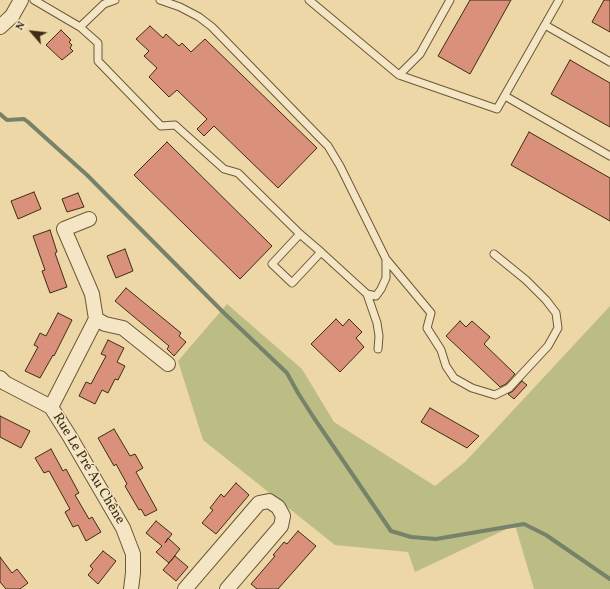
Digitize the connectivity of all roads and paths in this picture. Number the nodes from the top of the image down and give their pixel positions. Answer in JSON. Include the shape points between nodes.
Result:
{"nodes":[{"id":1,"x":21,"y":0,"type":"edge"},
{"id":2,"x":34,"y":0,"type":"edge"},
{"id":3,"x":115,"y":0,"type":"edge"},
{"id":4,"x":160,"y":0,"type":"edge"},
{"id":5,"x":309,"y":0,"type":"edge"},
{"id":6,"x":450,"y":0,"type":"edge"},
{"id":7,"x":559,"y":0,"type":"edge"},
{"id":8,"x":545,"y":25,"type":"junction"},
{"id":9,"x":0,"y":27,"type":"edge"},
{"id":10,"x":80,"y":27,"type":"junction"},
{"id":11,"x":610,"y":62,"type":"edge"},
{"id":12,"x":399,"y":75,"type":"junction"},
{"id":13,"x":505,"y":96,"type":"junction"},
{"id":14,"x":610,"y":156,"type":"edge"},
{"id":15,"x":89,"y":219,"type":"dead end"},
{"id":16,"x":300,"y":234,"type":"junction"},
{"id":17,"x":321,"y":252,"type":"junction"},
{"id":18,"x":494,"y":254,"type":"dead end"},
{"id":19,"x":386,"y":259,"type":"junction"},
{"id":20,"x":367,"y":294,"type":"junction"},
{"id":21,"x":96,"y":318,"type":"junction"},
{"id":22,"x":378,"y":349,"type":"dead end"},
{"id":23,"x":168,"y":364,"type":"dead end"},
{"id":24,"x":0,"y":378,"type":"edge"},
{"id":25,"x":50,"y":407,"type":"junction"},
{"id":26,"x":131,"y":589,"type":"edge"},
{"id":27,"x":185,"y":589,"type":"edge"},
{"id":28,"x":227,"y":589,"type":"edge"}],
"edges":[{"from":1,"to":9,"type":"street","via":[[12,16]]},
{"from":2,"to":10,"type":"lane"},
{"from":3,"to":10,"type":"lane","via":[[104,4]]},
{"from":4,"to":19,"type":"lane","via":[[199,16],[212,27],[328,146]]},
{"from":5,"to":12,"type":"lane"},
{"from":6,"to":12,"type":"lane","via":[[420,54]]},
{"from":7,"to":8,"type":"lane"},
{"from":8,"to":11,"type":"lane"},
{"from":8,"to":13,"type":"lane"},
{"from":10,"to":16,"type":"lane","via":[[98,43],[98,61],[161,126],[176,125],[224,169],[238,173]]},
{"from":12,"to":13,"type":"lane","via":[[497,109]]},
{"from":13,"to":14,"type":"lane"},
{"from":15,"to":21,"type":"street","via":[[64,229],[92,294]]},
{"from":16,"to":17,"type":"lane"},
{"from":16,"to":17,"type":"lane","via":[[272,264],[292,283]]},
{"from":17,"to":20,"type":"lane"},
{"from":18,"to":19,"type":"lane","via":[[546,300],[556,313],[558,328],[548,346],[509,388],[495,395],[472,388],[454,378],[427,328],[431,313]]},
{"from":19,"to":20,"type":"lane","via":[[386,278],[381,289],[376,296]]},
{"from":20,"to":22,"type":"lane","via":[[377,324]]},
{"from":21,"to":23,"type":"street","via":[[105,324],[123,328]]},
{"from":21,"to":25,"type":"street"},
{"from":24,"to":25,"type":"street","name":"Rue Le Pré Au Chêne"},
{"from":25,"to":26,"type":"street","name":"Rue Le Pré Au Chêne","via":[[124,528],[133,554]]},
{"from":27,"to":28,"type":"street","via":[[259,503],[269,501],[278,507],[284,516],[281,526]]}]}
